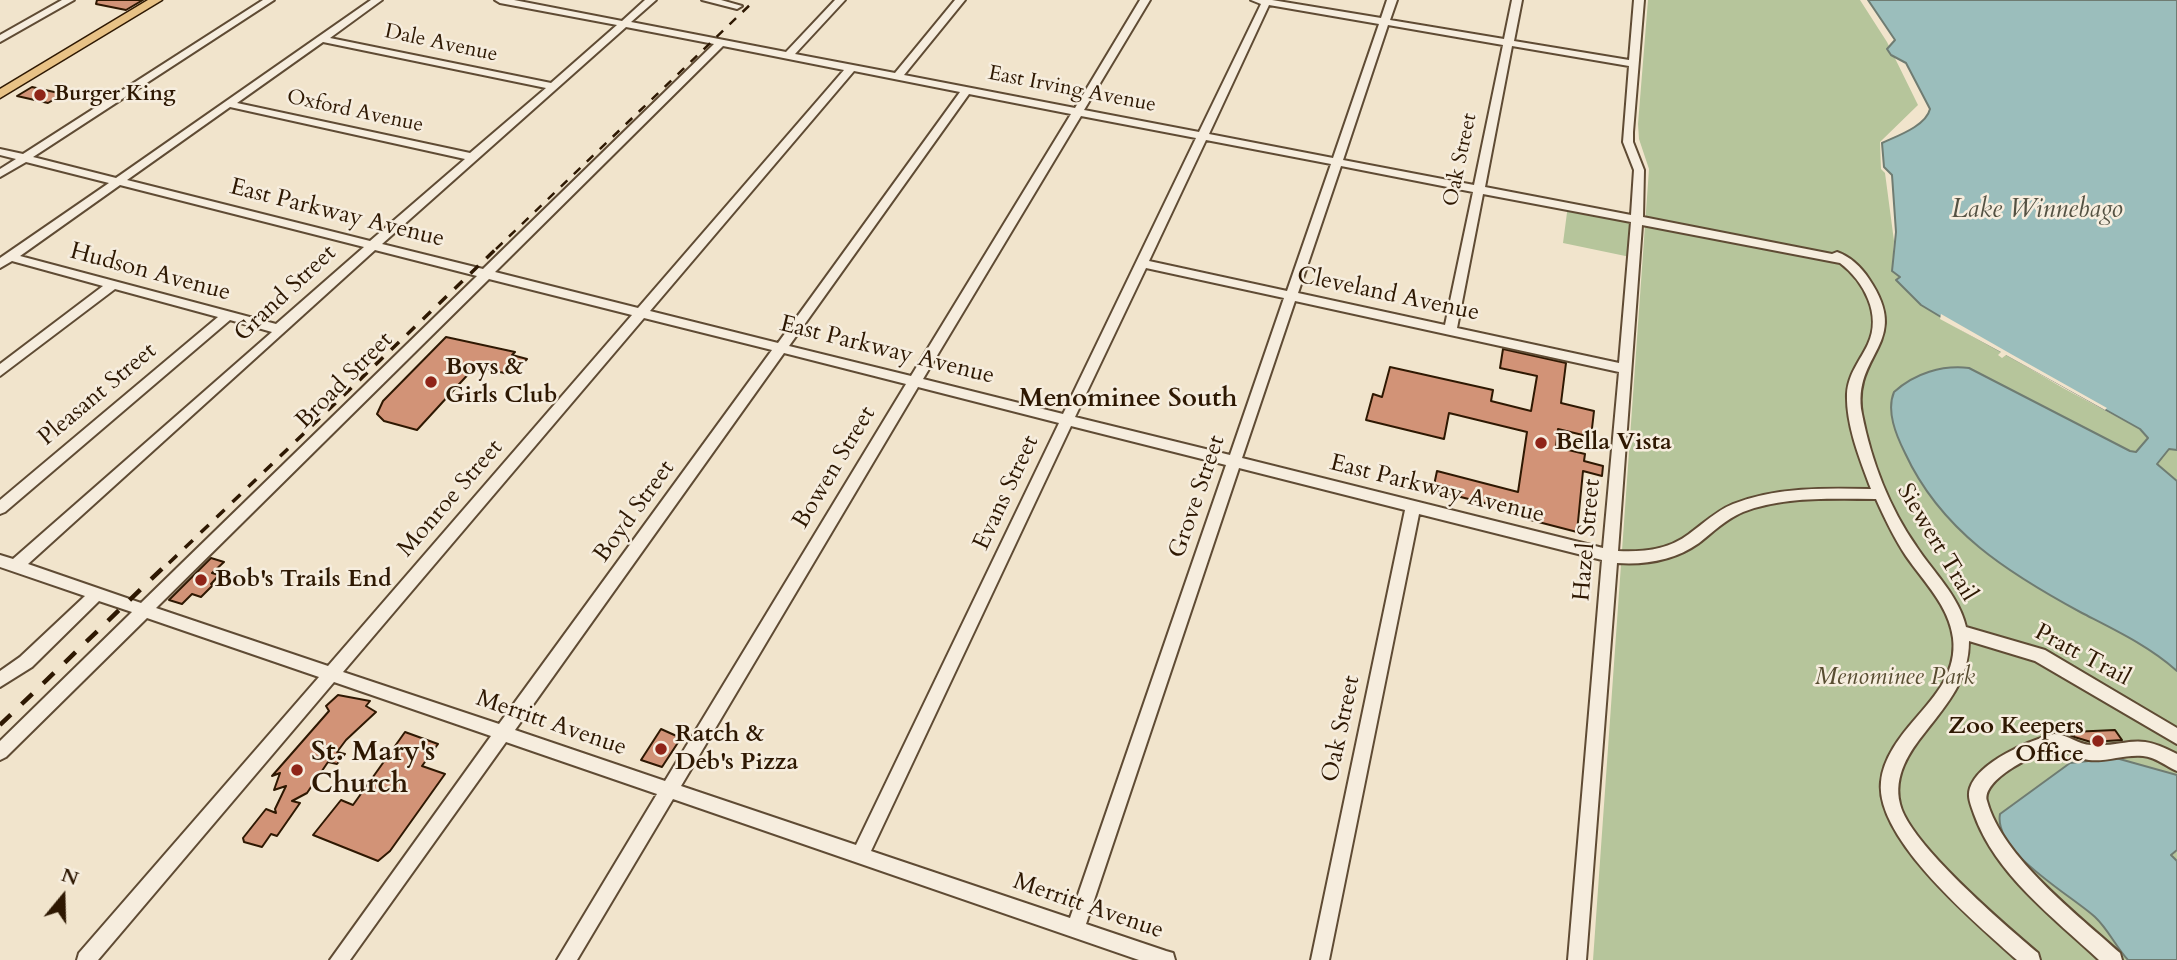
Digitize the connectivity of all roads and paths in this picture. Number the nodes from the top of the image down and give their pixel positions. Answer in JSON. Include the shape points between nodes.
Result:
{"nodes":[{"id":1,"x":69,"y":0,"type":"edge"},
{"id":2,"x":156,"y":0,"type":"edge"},
{"id":3,"x":269,"y":0,"type":"edge"},
{"id":4,"x":377,"y":0,"type":"edge"},
{"id":5,"x":500,"y":0,"type":"edge"},
{"id":6,"x":651,"y":0,"type":"edge"},
{"id":7,"x":707,"y":0,"type":"edge"},
{"id":8,"x":841,"y":0,"type":"edge"},
{"id":9,"x":960,"y":0,"type":"edge"},
{"id":10,"x":1144,"y":0,"type":"edge"},
{"id":11,"x":1392,"y":0,"type":"edge"},
{"id":12,"x":1517,"y":0,"type":"edge"},
{"id":13,"x":1639,"y":0,"type":"edge"},
{"id":14,"x":1263,"y":1,"type":"edge"},
{"id":15,"x":737,"y":6,"type":"dead end"},
{"id":16,"x":1385,"y":22,"type":"junction"},
{"id":17,"x":625,"y":24,"type":"junction"},
{"id":18,"x":0,"y":39,"type":"edge"},
{"id":19,"x":322,"y":39,"type":"junction"},
{"id":20,"x":722,"y":42,"type":"junction"},
{"id":21,"x":1508,"y":43,"type":"junction"},
{"id":22,"x":789,"y":55,"type":"junction"},
{"id":23,"x":1634,"y":64,"type":"junction"},
{"id":24,"x":852,"y":67,"type":"junction"},
{"id":25,"x":898,"y":76,"type":"junction"},
{"id":26,"x":553,"y":86,"type":"junction"},
{"id":27,"x":967,"y":90,"type":"junction"},
{"id":28,"x":0,"y":94,"type":"edge"},
{"id":29,"x":229,"y":104,"type":"junction"},
{"id":30,"x":1077,"y":111,"type":"junction"},
{"id":31,"x":1203,"y":135,"type":"junction"},
{"id":32,"x":0,"y":152,"type":"edge"},
{"id":33,"x":472,"y":157,"type":"junction"},
{"id":34,"x":23,"y":158,"type":"junction"},
{"id":35,"x":1336,"y":160,"type":"junction"},
{"id":36,"x":0,"y":174,"type":"edge"},
{"id":37,"x":117,"y":182,"type":"junction"},
{"id":38,"x":1479,"y":188,"type":"junction"},
{"id":39,"x":1637,"y":218,"type":"junction"},
{"id":40,"x":373,"y":245,"type":"junction"},
{"id":41,"x":5,"y":260,"type":"edge"},
{"id":42,"x":1844,"y":260,"type":"joint"},
{"id":43,"x":1142,"y":263,"type":"junction"},
{"id":44,"x":484,"y":275,"type":"junction"},
{"id":45,"x":112,"y":285,"type":"junction"},
{"id":46,"x":1291,"y":296,"type":"junction"},
{"id":47,"x":640,"y":314,"type":"junction"},
{"id":48,"x":226,"y":317,"type":"junction"},
{"id":49,"x":278,"y":329,"type":"junction"},
{"id":50,"x":1450,"y":330,"type":"junction"},
{"id":51,"x":781,"y":349,"type":"junction"},
{"id":52,"x":1625,"y":369,"type":"junction"},
{"id":53,"x":0,"y":371,"type":"edge"},
{"id":54,"x":914,"y":381,"type":"junction"},
{"id":55,"x":1068,"y":419,"type":"junction"},
{"id":56,"x":1234,"y":463,"type":"junction"},
{"id":57,"x":1879,"y":494,"type":"junction"},
{"id":58,"x":1413,"y":507,"type":"junction"},
{"id":59,"x":0,"y":508,"type":"edge"},
{"id":60,"x":1610,"y":556,"type":"junction"},
{"id":61,"x":8,"y":564,"type":"edge"},
{"id":62,"x":96,"y":595,"type":"junction"},
{"id":63,"x":145,"y":611,"type":"junction"},
{"id":64,"x":1959,"y":632,"type":"junction"},
{"id":65,"x":331,"y":673,"type":"junction"},
{"id":66,"x":0,"y":680,"type":"edge"},
{"id":67,"x":503,"y":734,"type":"junction"},
{"id":68,"x":2177,"y":737,"type":"edge"},
{"id":69,"x":0,"y":752,"type":"edge"},
{"id":70,"x":2177,"y":763,"type":"edge"},
{"id":71,"x":669,"y":790,"type":"junction"},
{"id":72,"x":861,"y":853,"type":"junction"},
{"id":73,"x":1075,"y":929,"type":"junction"},
{"id":74,"x":1143,"y":956,"type":"edge"},
{"id":75,"x":86,"y":960,"type":"edge"},
{"id":76,"x":339,"y":960,"type":"edge"},
{"id":77,"x":566,"y":960,"type":"edge"},
{"id":78,"x":1166,"y":960,"type":"edge"},
{"id":79,"x":1320,"y":960,"type":"edge"},
{"id":80,"x":1577,"y":960,"type":"edge"},
{"id":81,"x":2031,"y":960,"type":"edge"},
{"id":82,"x":2113,"y":960,"type":"edge"}],
"edges":[{"from":1,"to":18,"type":"street"},
{"from":2,"to":28,"type":"main road"},
{"from":3,"to":34,"type":"street"},
{"from":4,"to":19,"type":"street"},
{"from":5,"to":17,"type":"street","name":"East Irving Avenue"},
{"from":6,"to":17,"type":"street","name":"Grand Street"},
{"from":7,"to":15,"type":"street"},
{"from":8,"to":22,"type":"street"},
{"from":9,"to":25,"type":"street"},
{"from":10,"to":30,"type":"street","name":"Bowen Street"},
{"from":11,"to":16,"type":"street","name":"Grove Street"},
{"from":12,"to":21,"type":"street","name":"Oak Street"},
{"from":13,"to":23,"type":"street","name":"Hazel Street"},
{"from":14,"to":16,"type":"street"},
{"from":14,"to":31,"type":"street","name":"Evans Street"},
{"from":16,"to":21,"type":"street"},
{"from":16,"to":35,"type":"street","name":"Grove Street"},
{"from":17,"to":20,"type":"street","name":"East Irving Avenue"},
{"from":17,"to":26,"type":"street","name":"Grand Street"},
{"from":19,"to":26,"type":"street","name":"Dale Avenue"},
{"from":19,"to":29,"type":"street"},
{"from":20,"to":22,"type":"street","name":"East Irving Avenue"},
{"from":20,"to":44,"type":"street","name":"Broad Street"},
{"from":21,"to":23,"type":"street"},
{"from":21,"to":38,"type":"street","name":"Oak Street"},
{"from":22,"to":24,"type":"street","name":"East Irving Avenue"},
{"from":23,"to":39,"type":"street","name":"Hazel Street","via":[[1628,132],[1639,170]]},
{"from":24,"to":25,"type":"street","name":"East Irving Avenue"},
{"from":24,"to":47,"type":"street","name":"Monroe Street"},
{"from":25,"to":27,"type":"street","name":"East Irving Avenue"},
{"from":26,"to":33,"type":"street","name":"Grand Street"},
{"from":27,"to":30,"type":"street","name":"East Irving Avenue"},
{"from":27,"to":51,"type":"street","name":"Boyd Street"},
{"from":29,"to":33,"type":"street","name":"Oxford Avenue"},
{"from":29,"to":37,"type":"street"},
{"from":30,"to":31,"type":"street","name":"East Irving Avenue"},
{"from":30,"to":54,"type":"street","name":"Bowen Street"},
{"from":31,"to":35,"type":"street","name":"East Irving Avenue"},
{"from":31,"to":43,"type":"street","name":"Evans Street"},
{"from":32,"to":34,"type":"street","name":"East Parkway Avenue"},
{"from":33,"to":40,"type":"street","name":"Grand Street"},
{"from":34,"to":36,"type":"street"},
{"from":34,"to":37,"type":"street","name":"East Parkway Avenue"},
{"from":35,"to":38,"type":"street","name":"East Irving Avenue"},
{"from":35,"to":46,"type":"street","name":"Grove Street"},
{"from":37,"to":40,"type":"street","name":"East Parkway Avenue"},
{"from":37,"to":41,"type":"street"},
{"from":38,"to":39,"type":"street","name":"East Irving Avenue"},
{"from":38,"to":50,"type":"street","name":"Oak Street"},
{"from":39,"to":42,"type":"street","name":"East Irving Avenue"},
{"from":39,"to":52,"type":"street","name":"Hazel Street"},
{"from":40,"to":44,"type":"street","name":"East Parkway Avenue"},
{"from":40,"to":49,"type":"street","name":"Grand Street"},
{"from":41,"to":45,"type":"street","name":"Hudson Avenue"},
{"from":42,"to":57,"type":"street","name":"Siewert Trail","via":[[1867,286],[1879,328],[1857,376],[1854,394],[1860,435]]},
{"from":43,"to":46,"type":"street","name":"Cleveland Avenue"},
{"from":43,"to":55,"type":"street","name":"Evans Street"},
{"from":44,"to":47,"type":"street","name":"East Parkway Avenue"},
{"from":44,"to":63,"type":"street","name":"Broad Street"},
{"from":45,"to":48,"type":"street","name":"Hudson Avenue"},
{"from":45,"to":53,"type":"street"},
{"from":46,"to":50,"type":"street","name":"Cleveland Avenue"},
{"from":46,"to":56,"type":"street","name":"Grove Street"},
{"from":47,"to":51,"type":"street","name":"East Parkway Avenue"},
{"from":47,"to":65,"type":"street","name":"Monroe Street"},
{"from":48,"to":49,"type":"street","name":"Hudson Avenue"},
{"from":48,"to":59,"type":"street","name":"Pleasant Street"},
{"from":49,"to":61,"type":"street","name":"Grand Street"},
{"from":50,"to":52,"type":"street","name":"Cleveland Avenue"},
{"from":51,"to":54,"type":"street","name":"East Parkway Avenue"},
{"from":51,"to":67,"type":"street","name":"Boyd Street"},
{"from":52,"to":60,"type":"street","name":"Hazel Street"},
{"from":54,"to":55,"type":"street","name":"East Parkway Avenue"},
{"from":54,"to":71,"type":"street","name":"Bowen Street"},
{"from":55,"to":56,"type":"street","name":"East Parkway Avenue"},
{"from":55,"to":72,"type":"street","name":"Evans Street"},
{"from":56,"to":58,"type":"street","name":"East Parkway Avenue"},
{"from":56,"to":73,"type":"street","name":"Grove Street"},
{"from":57,"to":60,"type":"street","name":"East Parkway Avenue","via":[[1767,499],[1725,514],[1694,539],[1665,554]]},
{"from":57,"to":64,"type":"street","name":"Siewert Trail","via":[[1903,540],[1946,595]]},
{"from":58,"to":60,"type":"street","name":"East Parkway Avenue"},
{"from":58,"to":79,"type":"street","name":"Oak Street"},
{"from":60,"to":80,"type":"street","name":"Hazel Street"},
{"from":61,"to":62,"type":"street","name":"Merritt Avenue"},
{"from":62,"to":63,"type":"street","name":"Merritt Avenue"},
{"from":62,"to":66,"type":"street","via":[[26,662]]},
{"from":63,"to":65,"type":"street","name":"Merritt Avenue"},
{"from":63,"to":69,"type":"street","name":"Broad Street"},
{"from":64,"to":68,"type":"street","name":"Pratt Trail","via":[[2050,660]]},
{"from":64,"to":81,"type":"street","name":"Siewert Trail","via":[[1958,673],[1892,766],[1889,793],[1898,822],[1911,842]]},
{"from":65,"to":67,"type":"street","name":"Merritt Avenue"},
{"from":65,"to":75,"type":"street","name":"Monroe Street"},
{"from":67,"to":71,"type":"street","name":"Merritt Avenue"},
{"from":67,"to":76,"type":"street","name":"Boyd Street"},
{"from":70,"to":82,"type":"street","via":[[2143,748],[2085,752],[2057,741],[1998,769],[1977,787],[1976,797],[1991,830],[2020,871]]},
{"from":71,"to":72,"type":"street","name":"Merritt Avenue"},
{"from":71,"to":77,"type":"street","name":"Bowen Street"},
{"from":72,"to":73,"type":"street","name":"Merritt Avenue"},
{"from":73,"to":74,"type":"street","name":"Merritt Avenue"},
{"from":74,"to":78,"type":"street","name":"Merritt Avenue"}]}
